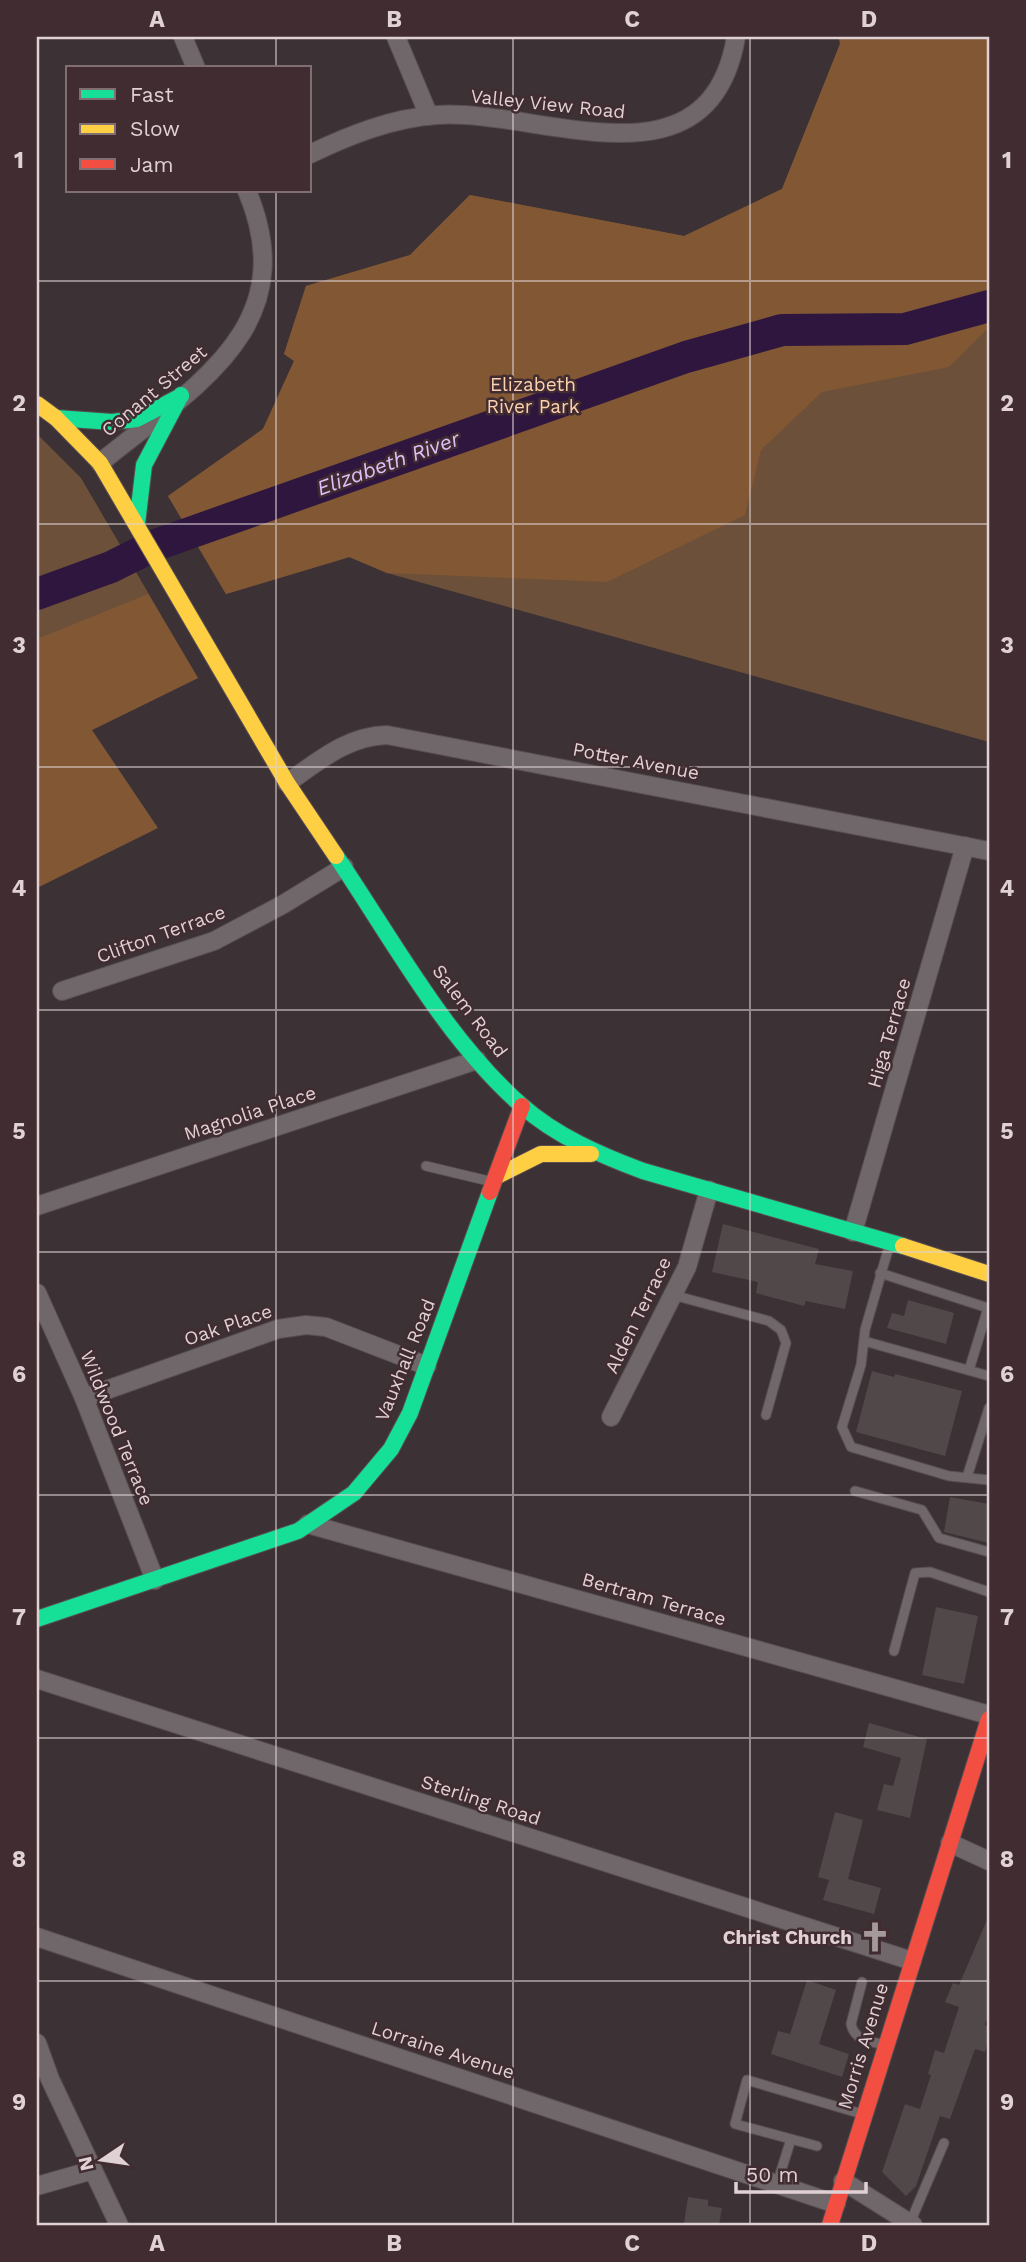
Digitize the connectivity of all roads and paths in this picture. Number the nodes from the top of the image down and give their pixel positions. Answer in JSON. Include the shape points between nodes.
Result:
{"nodes":[{"id":1,"x":183,"y":37,"type":"edge"},
{"id":2,"x":396,"y":37,"type":"edge"},
{"id":3,"x":736,"y":37,"type":"edge"},
{"id":4,"x":195,"y":66,"type":"edge"},
{"id":5,"x":429,"y":116,"type":"junction"},
{"id":6,"x":312,"y":153,"type":"edge"},
{"id":7,"x":247,"y":192,"type":"edge"},
{"id":8,"x":181,"y":396,"type":"junction"},
{"id":9,"x":37,"y":404,"type":"edge"},
{"id":10,"x":55,"y":418,"type":"junction"},
{"id":11,"x":100,"y":463,"type":"junction"},
{"id":12,"x":136,"y":524,"type":"junction"},
{"id":13,"x":287,"y":783,"type":"junction"},
{"id":14,"x":965,"y":846,"type":"junction"},
{"id":15,"x":989,"y":851,"type":"edge"},
{"id":16,"x":344,"y":867,"type":"junction"},
{"id":17,"x":62,"y":991,"type":"dead end"},
{"id":18,"x":477,"y":1060,"type":"junction"},
{"id":19,"x":522,"y":1106,"type":"junction"},
{"id":20,"x":601,"y":1155,"type":"junction"},
{"id":21,"x":426,"y":1166,"type":"dead end"},
{"id":22,"x":496,"y":1179,"type":"junction"},
{"id":23,"x":709,"y":1190,"type":"junction"},
{"id":24,"x":37,"y":1206,"type":"edge"},
{"id":25,"x":853,"y":1232,"type":"junction"},
{"id":26,"x":891,"y":1242,"type":"junction"},
{"id":27,"x":880,"y":1273,"type":"junction"},
{"id":28,"x":989,"y":1274,"type":"edge"},
{"id":29,"x":37,"y":1293,"type":"edge"},
{"id":30,"x":673,"y":1295,"type":"junction"},
{"id":31,"x":988,"y":1315,"type":"edge"},
{"id":32,"x":864,"y":1341,"type":"junction"},
{"id":33,"x":427,"y":1366,"type":"junction"},
{"id":34,"x":969,"y":1370,"type":"junction"},
{"id":35,"x":989,"y":1376,"type":"edge"},
{"id":36,"x":84,"y":1398,"type":"junction"},
{"id":37,"x":989,"y":1408,"type":"edge"},
{"id":38,"x":766,"y":1415,"type":"dead end"},
{"id":39,"x":611,"y":1417,"type":"dead end"},
{"id":40,"x":967,"y":1477,"type":"junction"},
{"id":41,"x":989,"y":1480,"type":"edge"},
{"id":42,"x":855,"y":1491,"type":"dead end"},
{"id":43,"x":308,"y":1524,"type":"junction"},
{"id":44,"x":989,"y":1552,"type":"edge"},
{"id":45,"x":155,"y":1580,"type":"junction"},
{"id":46,"x":989,"y":1592,"type":"edge"},
{"id":47,"x":37,"y":1619,"type":"edge"},
{"id":48,"x":894,"y":1651,"type":"dead end"},
{"id":49,"x":37,"y":1679,"type":"edge"},
{"id":50,"x":989,"y":1717,"type":"edge"},
{"id":51,"x":983,"y":1761,"type":"edge"},
{"id":52,"x":950,"y":1843,"type":"junction"},
{"id":53,"x":989,"y":1861,"type":"edge"},
{"id":54,"x":37,"y":1937,"type":"edge"},
{"id":55,"x":912,"y":1961,"type":"junction"},
{"id":56,"x":862,"y":1982,"type":"dead end"},
{"id":57,"x":37,"y":2043,"type":"edge"},
{"id":58,"x":886,"y":2045,"type":"junction"},
{"id":59,"x":864,"y":2115,"type":"junction"},
{"id":60,"x":791,"y":2139,"type":"junction"},
{"id":61,"x":944,"y":2143,"type":"dead end"},
{"id":62,"x":817,"y":2146,"type":"dead end"},
{"id":63,"x":93,"y":2170,"type":"junction"},
{"id":64,"x":844,"y":2180,"type":"junction"},
{"id":65,"x":777,"y":2184,"type":"junction"},
{"id":66,"x":37,"y":2186,"type":"edge"},
{"id":67,"x":836,"y":2204,"type":"junction"},
{"id":68,"x":912,"y":2224,"type":"edge"},
{"id":69,"x":118,"y":2225,"type":"edge"},
{"id":70,"x":830,"y":2225,"type":"edge"}],
"edges":[{"from":1,"to":4,"type":"street"},
{"from":2,"to":5,"type":"street"},
{"from":3,"to":5,"type":"street","name":"Valley View Road","via":[[724,78],[704,104],[687,118],[646,134]]},
{"from":5,"to":6,"type":"street","name":"Valley View Road","via":[[365,131]]},
{"from":7,"to":8,"type":"street","name":"Conant Street","via":[[262,242],[258,296],[240,339],[225,360]]},
{"from":8,"to":10,"type":"street","via":[[136,419]]},
{"from":8,"to":11,"type":"street","name":"Conant Street"},
{"from":8,"to":12,"type":"street","via":[[144,464]]},
{"from":9,"to":10,"type":"street","name":"Salem Road"},
{"from":10,"to":11,"type":"street","name":"Salem Road"},
{"from":11,"to":12,"type":"street","name":"Salem Road"},
{"from":12,"to":13,"type":"street","name":"Salem Road"},
{"from":13,"to":14,"type":"street","name":"Potter Avenue","via":[[349,741],[387,735]]},
{"from":13,"to":16,"type":"street","name":"Salem Road"},
{"from":14,"to":15,"type":"street","name":"Potter Avenue"},
{"from":14,"to":25,"type":"street","name":"Higa Terrace"},
{"from":16,"to":17,"type":"street","name":"Clifton Terrace","via":[[214,941]]},
{"from":16,"to":18,"type":"street","name":"Salem Road"},
{"from":18,"to":19,"type":"street","name":"Salem Road"},
{"from":18,"to":24,"type":"street","name":"Magnolia Place"},
{"from":19,"to":20,"type":"street","name":"Salem Road"},
{"from":19,"to":22,"type":"street","name":"Vauxhall Road"},
{"from":20,"to":22,"type":"street","via":[[549,1151],[523,1159]]},
{"from":20,"to":23,"type":"street","name":"Salem Road"},
{"from":21,"to":22,"type":"lane"},
{"from":22,"to":33,"type":"street","name":"Vauxhall Road"},
{"from":23,"to":25,"type":"street","name":"Salem Road"},
{"from":23,"to":30,"type":"street","name":"Alden Terrace","via":[[687,1268]]},
{"from":25,"to":26,"type":"street","name":"Salem Road"},
{"from":26,"to":27,"type":"lane"},
{"from":26,"to":28,"type":"street","name":"Salem Road"},
{"from":27,"to":31,"type":"lane"},
{"from":27,"to":32,"type":"lane"},
{"from":29,"to":36,"type":"street","name":"Wildwood Terrace"},
{"from":30,"to":38,"type":"lane","via":[[769,1321],[781,1330],[786,1343]]},
{"from":30,"to":39,"type":"street","name":"Alden Terrace"},
{"from":31,"to":34,"type":"lane"},
{"from":32,"to":34,"type":"lane"},
{"from":32,"to":40,"type":"lane","via":[[842,1427],[851,1447],[949,1476]]},
{"from":33,"to":36,"type":"street","name":"Oak Place","via":[[326,1327],[306,1325],[278,1329]]},
{"from":33,"to":43,"type":"street","name":"Vauxhall Road","via":[[391,1449],[354,1493]]},
{"from":34,"to":35,"type":"lane"},
{"from":36,"to":45,"type":"street","name":"Wildwood Terrace"},
{"from":37,"to":40,"type":"lane"},
{"from":40,"to":41,"type":"lane"},
{"from":42,"to":44,"type":"lane","via":[[922,1510],[939,1538]]},
{"from":43,"to":45,"type":"street","name":"Vauxhall Road"},
{"from":43,"to":50,"type":"street","name":"Bertram Terrace"},
{"from":45,"to":47,"type":"street","name":"Vauxhall Road"},
{"from":46,"to":48,"type":"lane","via":[[930,1572],[915,1573]]},
{"from":49,"to":55,"type":"street","name":"Sterling Road"},
{"from":50,"to":51,"type":"street","name":"Morris Avenue"},
{"from":51,"to":52,"type":"street","name":"Morris Avenue"},
{"from":52,"to":53,"type":"street"},
{"from":52,"to":55,"type":"street","name":"Morris Avenue"},
{"from":54,"to":65,"type":"street","name":"Lorraine Avenue"},
{"from":55,"to":58,"type":"street","name":"Morris Avenue"},
{"from":56,"to":58,"type":"lane","via":[[852,2031]]},
{"from":57,"to":63,"type":"street"},
{"from":58,"to":59,"type":"street","name":"Morris Avenue"},
{"from":59,"to":60,"type":"lane","via":[[747,2080],[735,2124]]},
{"from":59,"to":64,"type":"street","name":"Morris Avenue"},
{"from":60,"to":62,"type":"lane"},
{"from":60,"to":65,"type":"lane"},
{"from":61,"to":68,"type":"lane"},
{"from":63,"to":66,"type":"street"},
{"from":63,"to":69,"type":"street"},
{"from":64,"to":67,"type":"street","name":"Morris Avenue"},
{"from":64,"to":68,"type":"street"},
{"from":65,"to":67,"type":"street","name":"Lorraine Avenue"},
{"from":67,"to":70,"type":"street","name":"Morris Avenue"}]}
